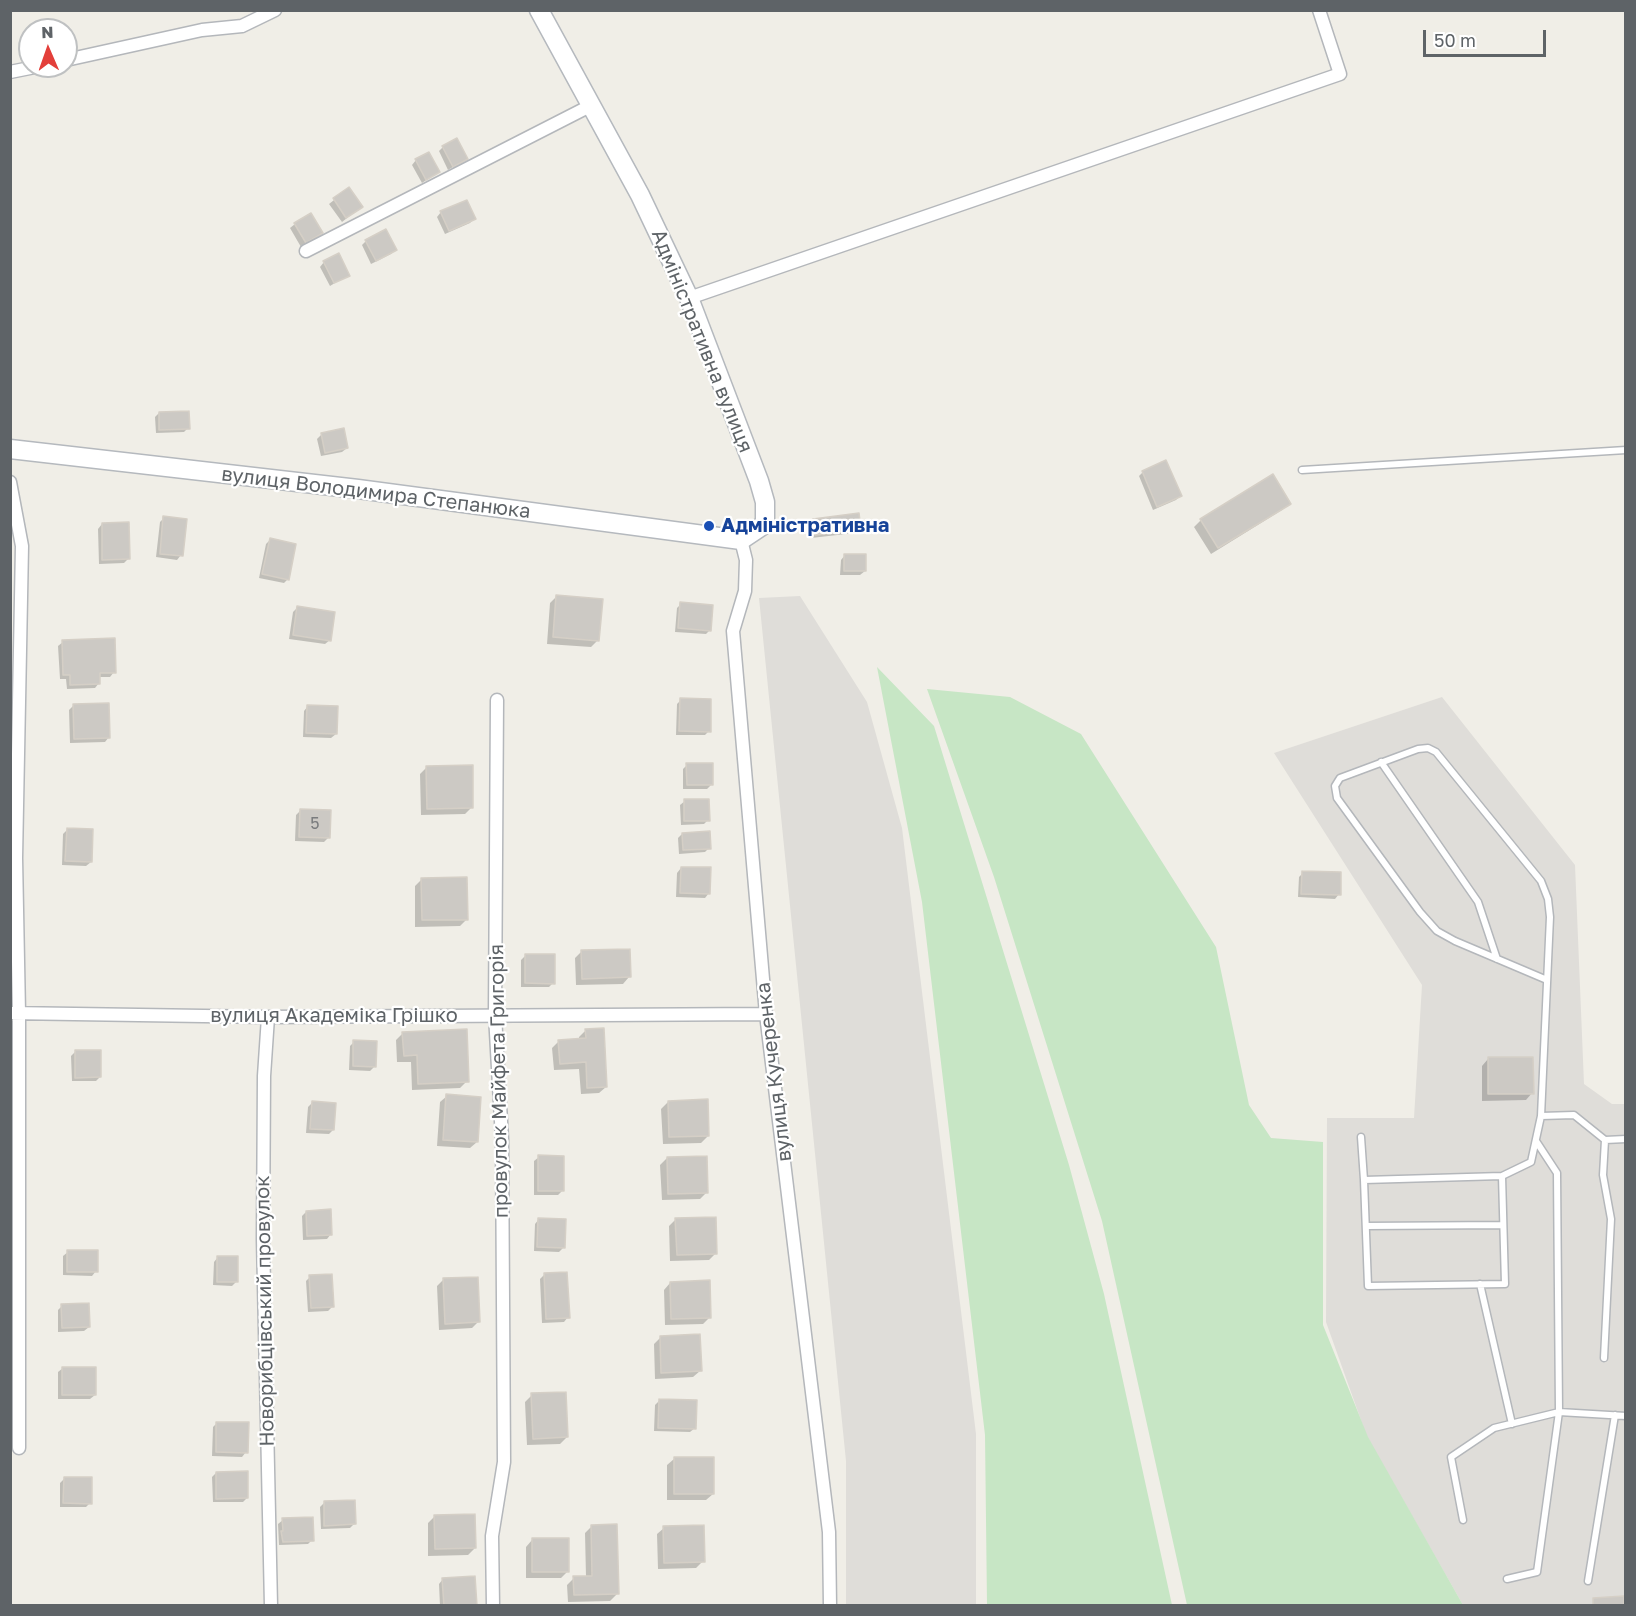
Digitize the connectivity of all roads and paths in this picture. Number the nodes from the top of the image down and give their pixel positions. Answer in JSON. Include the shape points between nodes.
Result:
{"nodes":[{"id":1,"x":275,"y":10,"type":"edge"},
{"id":2,"x":539,"y":10,"type":"edge"},
{"id":3,"x":1319,"y":10,"type":"edge"},
{"id":4,"x":78,"y":57,"type":"edge"},
{"id":5,"x":590,"y":105,"type":"junction"},
{"id":6,"x":306,"y":251,"type":"dead end"},
{"id":7,"x":689,"y":298,"type":"junction"},
{"id":8,"x":10,"y":448,"type":"edge"},
{"id":9,"x":1626,"y":450,"type":"edge"},
{"id":10,"x":1302,"y":470,"type":"dead end"},
{"id":11,"x":10,"y":482,"type":"edge"},
{"id":12,"x":741,"y":540,"type":"junction"},
{"id":13,"x":497,"y":700,"type":"dead end"},
{"id":14,"x":1381,"y":762,"type":"junction"},
{"id":15,"x":1497,"y":959,"type":"junction"},
{"id":16,"x":1547,"y":980,"type":"junction"},
{"id":17,"x":15,"y":1013,"type":"edge"},
{"id":18,"x":766,"y":1014,"type":"junction"},
{"id":19,"x":495,"y":1015,"type":"junction"},
{"id":20,"x":268,"y":1017,"type":"junction"},
{"id":21,"x":1541,"y":1116,"type":"junction"},
{"id":22,"x":1361,"y":1137,"type":"dead end"},
{"id":23,"x":1626,"y":1139,"type":"edge"},
{"id":24,"x":1605,"y":1140,"type":"junction"},
{"id":25,"x":1536,"y":1141,"type":"junction"},
{"id":26,"x":1502,"y":1176,"type":"junction"},
{"id":27,"x":1364,"y":1180,"type":"junction"},
{"id":28,"x":1503,"y":1225,"type":"junction"},
{"id":29,"x":1365,"y":1226,"type":"junction"},
{"id":30,"x":1480,"y":1284,"type":"junction"},
{"id":31,"x":1604,"y":1358,"type":"dead end"},
{"id":32,"x":1559,"y":1412,"type":"junction"},
{"id":33,"x":1616,"y":1415,"type":"junction"},
{"id":34,"x":1626,"y":1416,"type":"edge"},
{"id":35,"x":1512,"y":1424,"type":"junction"},
{"id":36,"x":19,"y":1448,"type":"dead end"},
{"id":37,"x":1463,"y":1520,"type":"dead end"},
{"id":38,"x":1507,"y":1580,"type":"dead end"},
{"id":39,"x":1588,"y":1581,"type":"dead end"},
{"id":40,"x":271,"y":1605,"type":"edge"},
{"id":41,"x":493,"y":1605,"type":"edge"},
{"id":42,"x":830,"y":1605,"type":"edge"}],
"edges":[{"from":1,"to":4,"type":"street","via":[[242,26],[202,30]]},
{"from":2,"to":5,"type":"street","name":"Адміністративна вулиця"},
{"from":3,"to":7,"type":"street","via":[[1340,74]]},
{"from":5,"to":6,"type":"street"},
{"from":5,"to":7,"type":"street","name":"Адміністративна вулиця","via":[[640,195]]},
{"from":7,"to":12,"type":"street","name":"Адміністративна вулиця","via":[[765,502],[765,524]]},
{"from":8,"to":12,"type":"street","name":"вулиця Володимира Степанюка"},
{"from":9,"to":10,"type":"lane"},
{"from":11,"to":17,"type":"street","via":[[22,546]]},
{"from":12,"to":18,"type":"street","name":"вулиця Кучеренка","via":[[746,560],[745,591],[733,631]]},
{"from":13,"to":19,"type":"street","name":"провулок Майфета Григорія"},
{"from":14,"to":15,"type":"lane","via":[[1478,902]]},
{"from":14,"to":15,"type":"lane","via":[[1340,778],[1335,786],[1337,798],[1437,931]]},
{"from":14,"to":16,"type":"lane","via":[[1418,749],[1436,752],[1541,881],[1550,917]]},
{"from":15,"to":16,"type":"lane"},
{"from":16,"to":21,"type":"lane"},
{"from":17,"to":20,"type":"street","name":"вулиця Академіка Грішко"},
{"from":17,"to":36,"type":"street"},
{"from":18,"to":19,"type":"street","name":"вулиця Академіка Грішко"},
{"from":18,"to":42,"type":"street","name":"вулиця Кучеренка","via":[[829,1532]]},
{"from":19,"to":20,"type":"street","name":"вулиця Академіка Грішко"},
{"from":19,"to":41,"type":"street","name":"провулок Майфета Григорія","via":[[502,1139],[504,1462],[492,1536]]},
{"from":20,"to":40,"type":"street","name":"Новорибцівський провулок","via":[[263,1239]]},
{"from":21,"to":24,"type":"lane","via":[[1574,1115]]},
{"from":21,"to":25,"type":"lane"},
{"from":22,"to":27,"type":"lane"},
{"from":23,"to":24,"type":"lane"},
{"from":24,"to":31,"type":"lane","via":[[1603,1175],[1611,1219]]},
{"from":25,"to":26,"type":"lane","via":[[1531,1162]]},
{"from":25,"to":32,"type":"lane","via":[[1557,1173]]},
{"from":26,"to":27,"type":"lane"},
{"from":26,"to":28,"type":"lane"},
{"from":27,"to":29,"type":"lane"},
{"from":28,"to":29,"type":"lane"},
{"from":28,"to":30,"type":"lane","via":[[1505,1284]]},
{"from":29,"to":30,"type":"lane","via":[[1368,1286]]},
{"from":30,"to":35,"type":"lane"},
{"from":32,"to":33,"type":"lane"},
{"from":32,"to":35,"type":"lane"},
{"from":32,"to":38,"type":"lane","via":[[1536,1572]]},
{"from":33,"to":34,"type":"lane"},
{"from":33,"to":39,"type":"lane"},
{"from":35,"to":37,"type":"lane","via":[[1494,1428],[1451,1457]]}]}
